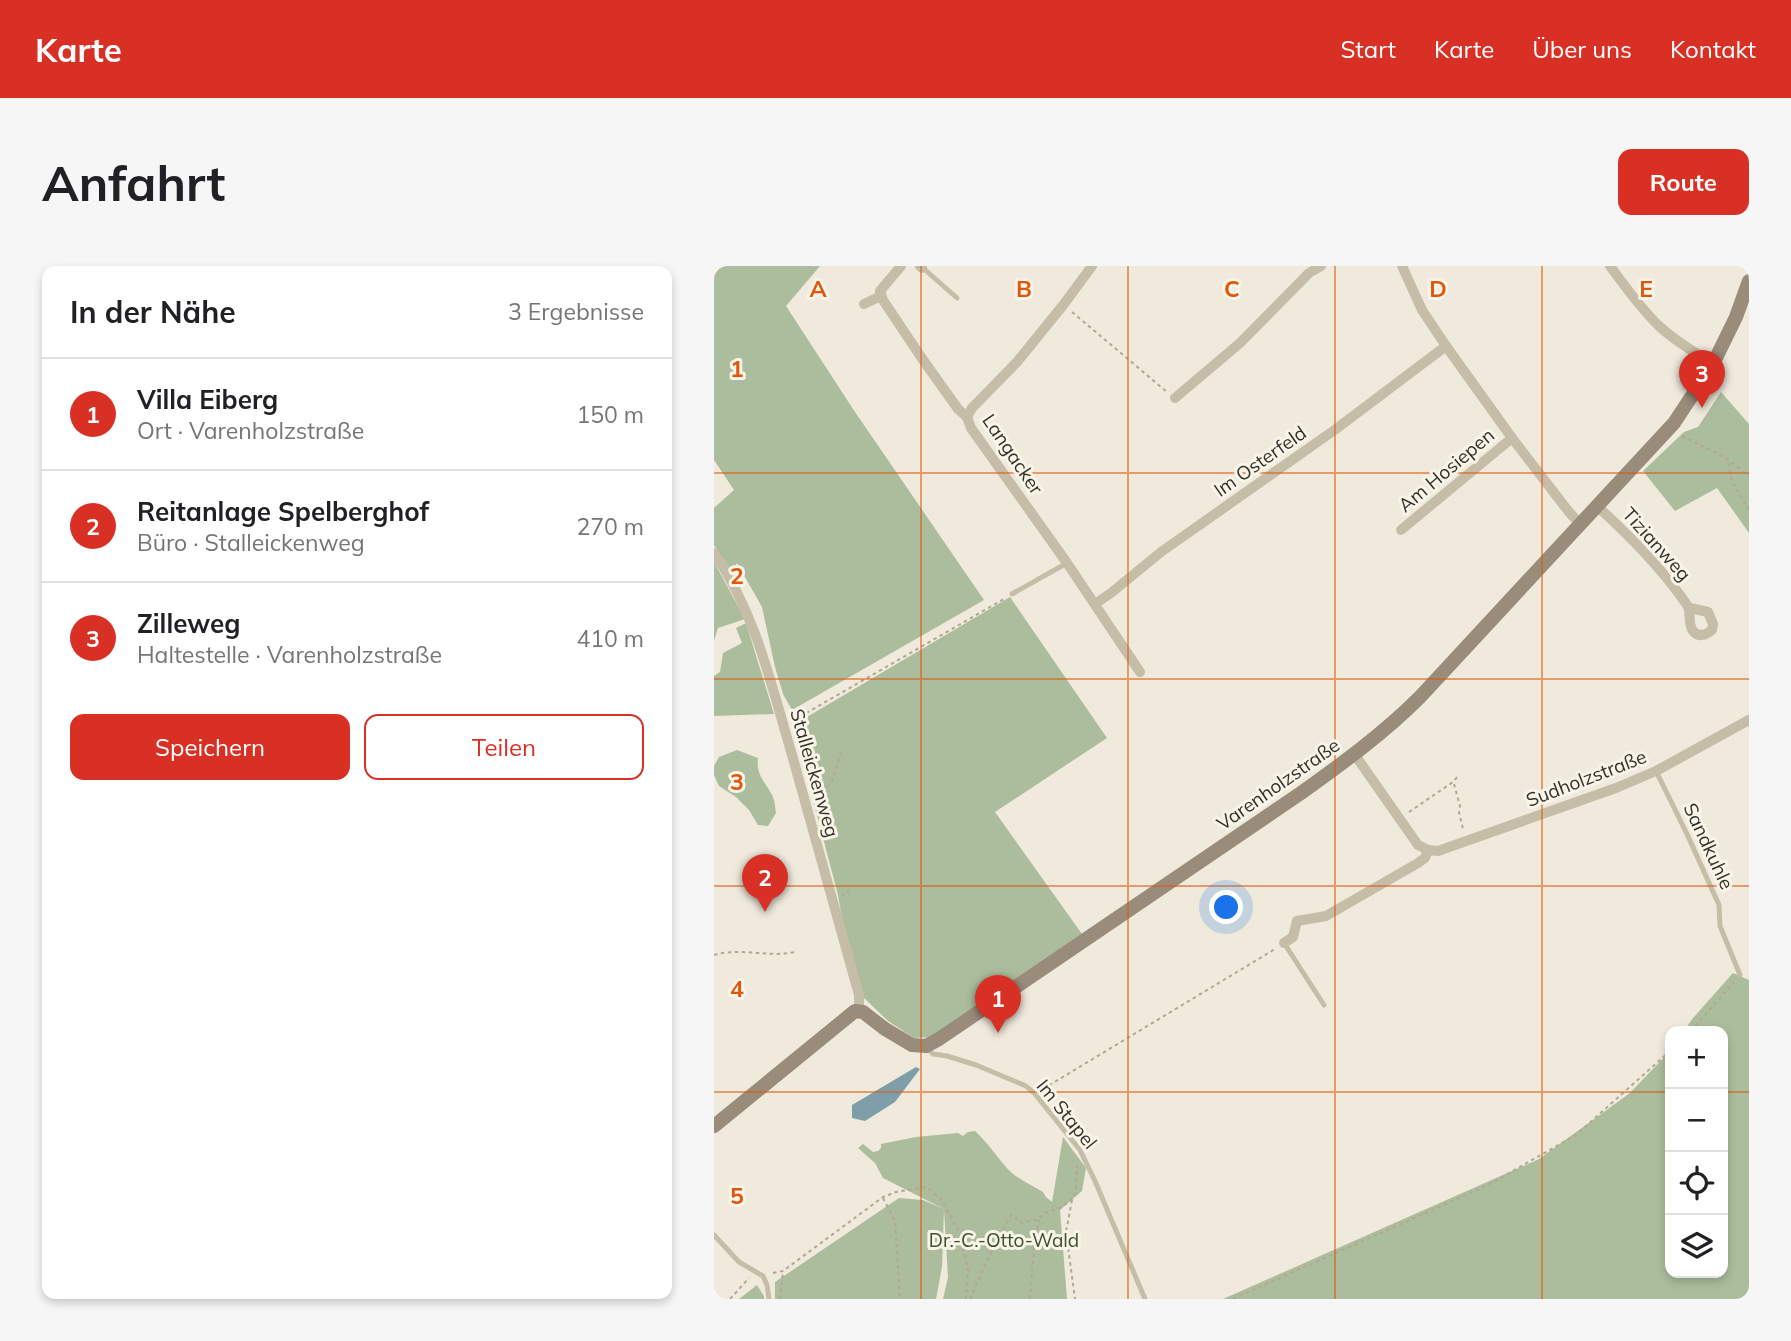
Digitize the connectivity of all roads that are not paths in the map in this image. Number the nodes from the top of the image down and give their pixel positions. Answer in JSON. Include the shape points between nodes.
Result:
{"nodes":[{"id":1,"x":901,"y":266,"type":"edge"},
{"id":2,"x":1091,"y":266,"type":"edge"},
{"id":3,"x":1321,"y":266,"type":"edge"},
{"id":4,"x":1402,"y":266,"type":"edge"},
{"id":5,"x":1610,"y":266,"type":"edge"},
{"id":6,"x":920,"y":267,"type":"edge"},
{"id":7,"x":1749,"y":281,"type":"edge"},
{"id":8,"x":943,"y":285,"type":"junction"},
{"id":9,"x":937,"y":291,"type":"dead end"},
{"id":10,"x":881,"y":296,"type":"junction"},
{"id":11,"x":957,"y":298,"type":"dead end"},
{"id":12,"x":864,"y":304,"type":"dead end"},
{"id":13,"x":1446,"y":346,"type":"junction"},
{"id":14,"x":1713,"y":364,"type":"junction"},
{"id":15,"x":1175,"y":398,"type":"road end"},
{"id":16,"x":967,"y":416,"type":"junction"},
{"id":17,"x":1512,"y":438,"type":"junction"},
{"id":18,"x":1597,"y":506,"type":"junction"},
{"id":19,"x":1580,"y":524,"type":"junction"},
{"id":20,"x":1401,"y":530,"type":"dead end"},
{"id":21,"x":714,"y":553,"type":"edge"},
{"id":22,"x":1067,"y":563,"type":"junction"},
{"id":23,"x":1012,"y":594,"type":"road end"},
{"id":24,"x":1095,"y":604,"type":"junction"},
{"id":25,"x":1689,"y":608,"type":"dead end"},
{"id":26,"x":1140,"y":672,"type":"dead end"},
{"id":27,"x":1749,"y":720,"type":"edge"},
{"id":28,"x":1355,"y":755,"type":"junction"},
{"id":29,"x":1656,"y":771,"type":"junction"},
{"id":30,"x":1428,"y":850,"type":"junction"},
{"id":31,"x":1284,"y":943,"type":"joint"},
{"id":32,"x":1740,"y":975,"type":"road end"},
{"id":33,"x":1324,"y":1005,"type":"dead end"},
{"id":34,"x":859,"y":1011,"type":"junction"},
{"id":35,"x":926,"y":1046,"type":"junction"},
{"id":36,"x":714,"y":1126,"type":"edge"},
{"id":37,"x":714,"y":1235,"type":"edge"},
{"id":38,"x":769,"y":1299,"type":"edge"},
{"id":39,"x":1145,"y":1299,"type":"edge"}],
"edges":[{"from":1,"to":10,"type":"street","via":[[880,291]]},
{"from":2,"to":16,"type":"street","name":"Langacker","via":[[1017,362]]},
{"from":3,"to":15,"type":"street"},
{"from":4,"to":13,"type":"street","name":"Am Hosiepen","via":[[1422,310]]},
{"from":5,"to":14,"type":"street","via":[[1659,326]]},
{"from":6,"to":8,"type":"lane"},
{"from":7,"to":14,"type":"street","name":"Varenholzstraße"},
{"from":8,"to":9,"type":"lane"},
{"from":8,"to":11,"type":"lane"},
{"from":10,"to":12,"type":"street"},
{"from":10,"to":16,"type":"street","via":[[920,357]]},
{"from":13,"to":17,"type":"street","name":"Am Hosiepen"},
{"from":13,"to":24,"type":"street","name":"Im Osterfeld"},
{"from":14,"to":18,"type":"street","name":"Varenholzstraße","via":[[1674,423]]},
{"from":16,"to":22,"type":"street","name":"Langacker"},
{"from":17,"to":19,"type":"street","name":"Am Hosiepen"},
{"from":17,"to":20,"type":"street","name":"Am Hosiepen"},
{"from":18,"to":19,"type":"street","name":"Varenholzstraße"},
{"from":18,"to":25,"type":"street","name":"Tizianweg","via":[[1640,546]]},
{"from":19,"to":28,"type":"street","name":"Varenholzstraße","via":[[1406,710]]},
{"from":21,"to":34,"type":"street","name":"Stalleickenweg","via":[[740,595],[769,674],[859,995]]},
{"from":22,"to":23,"type":"lane"},
{"from":22,"to":24,"type":"street","name":"Langacker"},
{"from":24,"to":26,"type":"street","name":"Langacker"},
{"from":27,"to":29,"type":"street","name":"Sudholzstraße"},
{"from":28,"to":30,"type":"street","via":[[1418,845]]},
{"from":28,"to":35,"type":"street","name":"Varenholzstraße"},
{"from":29,"to":30,"type":"street","name":"Sudholzstraße","via":[[1466,841]]},
{"from":29,"to":32,"type":"lane","name":"Sandkuhle","via":[[1719,905],[1720,926]]},
{"from":30,"to":31,"type":"street","name":"Sudholzstraße","via":[[1418,863],[1326,916],[1297,921],[1293,937]]},
{"from":31,"to":33,"type":"lane"},
{"from":34,"to":35,"type":"street","via":[[912,1045]]},
{"from":34,"to":36,"type":"street"},
{"from":35,"to":39,"type":"lane","name":"Im Stapel","via":[[933,1054],[976,1065],[1035,1094],[1078,1147]]},
{"from":37,"to":38,"type":"lane","via":[[739,1262],[763,1276]]}]}
